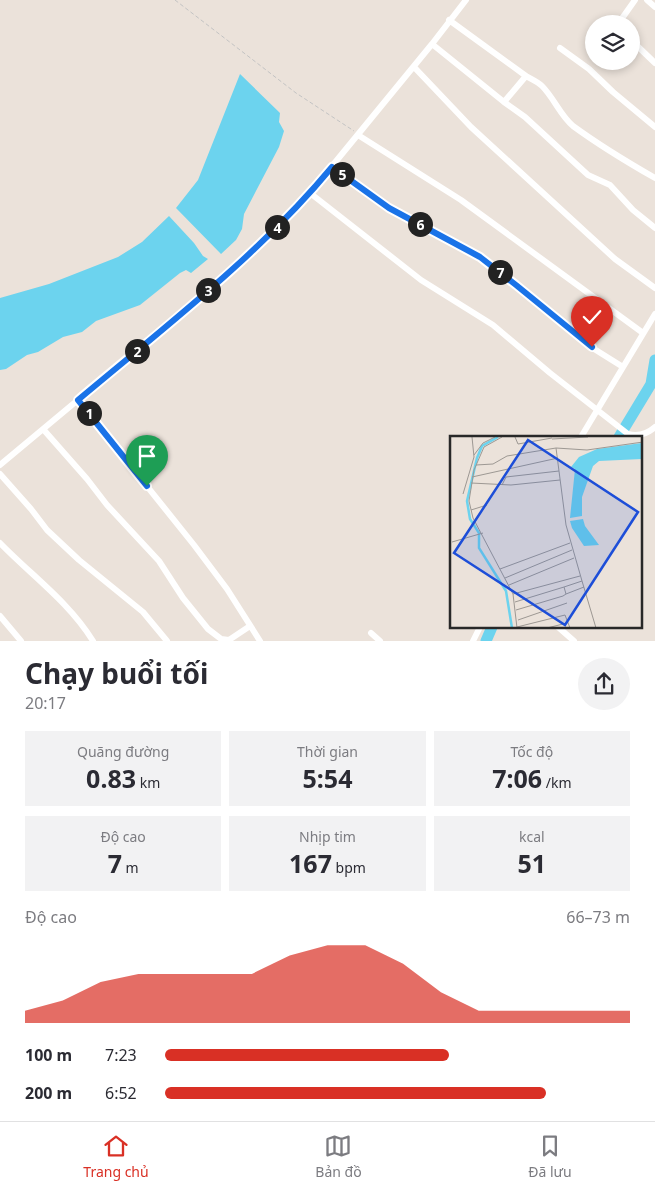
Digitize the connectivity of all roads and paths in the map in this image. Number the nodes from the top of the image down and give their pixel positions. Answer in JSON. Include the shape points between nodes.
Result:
{"nodes":[{"id":1,"x":175,"y":0,"type":"edge"},
{"id":2,"x":466,"y":0,"type":"edge"},
{"id":3,"x":635,"y":0,"type":"edge"},
{"id":4,"x":647,"y":0,"type":"edge"},
{"id":5,"x":655,"y":7,"type":"edge"},
{"id":6,"x":624,"y":15,"type":"edge"},
{"id":7,"x":449,"y":20,"type":"junction"},
{"id":8,"x":432,"y":44,"type":"junction"},
{"id":9,"x":560,"y":48,"type":"dead end"},
{"id":10,"x":640,"y":49,"type":"edge"},
{"id":11,"x":655,"y":63,"type":"edge"},
{"id":12,"x":414,"y":66,"type":"junction"},
{"id":13,"x":526,"y":76,"type":"junction"},
{"id":14,"x":504,"y":102,"type":"junction"},
{"id":15,"x":655,"y":127,"type":"edge"},
{"id":16,"x":358,"y":134,"type":"junction"},
{"id":17,"x":332,"y":167,"type":"junction"},
{"id":18,"x":655,"y":178,"type":"edge"},
{"id":19,"x":310,"y":193,"type":"junction"},
{"id":20,"x":655,"y":228,"type":"edge"},
{"id":21,"x":655,"y":288,"type":"edge"},
{"id":22,"x":655,"y":314,"type":"edge"},
{"id":23,"x":643,"y":334,"type":"junction"},
{"id":24,"x":623,"y":367,"type":"junction"},
{"id":25,"x":78,"y":400,"type":"junction"},
{"id":26,"x":598,"y":410,"type":"junction"},
{"id":27,"x":655,"y":426,"type":"edge"},
{"id":28,"x":43,"y":429,"type":"junction"},
{"id":29,"x":582,"y":436,"type":"edge"},
{"id":30,"x":0,"y":466,"type":"edge"},
{"id":31,"x":0,"y":474,"type":"edge"},
{"id":32,"x":0,"y":543,"type":"edge"},
{"id":33,"x":0,"y":616,"type":"edge"},
{"id":34,"x":250,"y":626,"type":"junction"},
{"id":35,"x":480,"y":628,"type":"edge"},
{"id":36,"x":559,"y":628,"type":"edge"},
{"id":37,"x":371,"y":633,"type":"dead end"},
{"id":38,"x":21,"y":641,"type":"edge"},
{"id":39,"x":93,"y":641,"type":"edge"},
{"id":40,"x":167,"y":641,"type":"edge"},
{"id":41,"x":260,"y":641,"type":"edge"},
{"id":42,"x":380,"y":641,"type":"edge"},
{"id":43,"x":473,"y":641,"type":"edge"},
{"id":44,"x":574,"y":641,"type":"edge"}],
"edges":[{"from":1,"to":16,"type":"path","via":[[296,93]]},
{"from":2,"to":7,"type":"street"},
{"from":3,"to":6,"type":"street"},
{"from":4,"to":5,"type":"street"},
{"from":7,"to":8,"type":"street"},
{"from":7,"to":13,"type":"street"},
{"from":8,"to":12,"type":"street"},
{"from":8,"to":14,"type":"street"},
{"from":9,"to":15,"type":"street"},
{"from":10,"to":11,"type":"street"},
{"from":12,"to":16,"type":"street"},
{"from":12,"to":21,"type":"street","via":[[471,127],[615,259]]},
{"from":13,"to":14,"type":"street"},
{"from":13,"to":18,"type":"street","via":[[541,85],[572,125]]},
{"from":14,"to":20,"type":"street","via":[[588,175],[610,185]]},
{"from":16,"to":17,"type":"street"},
{"from":16,"to":23,"type":"street","via":[[461,200]]},
{"from":17,"to":19,"type":"street"},
{"from":17,"to":24,"type":"street","via":[[389,208],[480,257],[592,347]]},
{"from":19,"to":25,"type":"street","via":[[244,260]]},
{"from":19,"to":26,"type":"street","via":[[421,280],[493,325]]},
{"from":22,"to":23,"type":"street"},
{"from":23,"to":24,"type":"street"},
{"from":24,"to":26,"type":"street"},
{"from":25,"to":28,"type":"street"},
{"from":25,"to":34,"type":"street","via":[[194,545]]},
{"from":26,"to":27,"type":"street","via":[[628,434],[643,434]]},
{"from":26,"to":29,"type":"street"},
{"from":28,"to":30,"type":"street"},
{"from":28,"to":34,"type":"street","via":[[158,562],[208,629],[221,639],[229,640]]},
{"from":31,"to":40,"type":"street","via":[[47,530],[143,612]]},
{"from":32,"to":39,"type":"street","via":[[60,600]]},
{"from":33,"to":38,"type":"street"},
{"from":34,"to":41,"type":"street"},
{"from":35,"to":43,"type":"street"},
{"from":36,"to":44,"type":"street"},
{"from":37,"to":42,"type":"street"}]}
